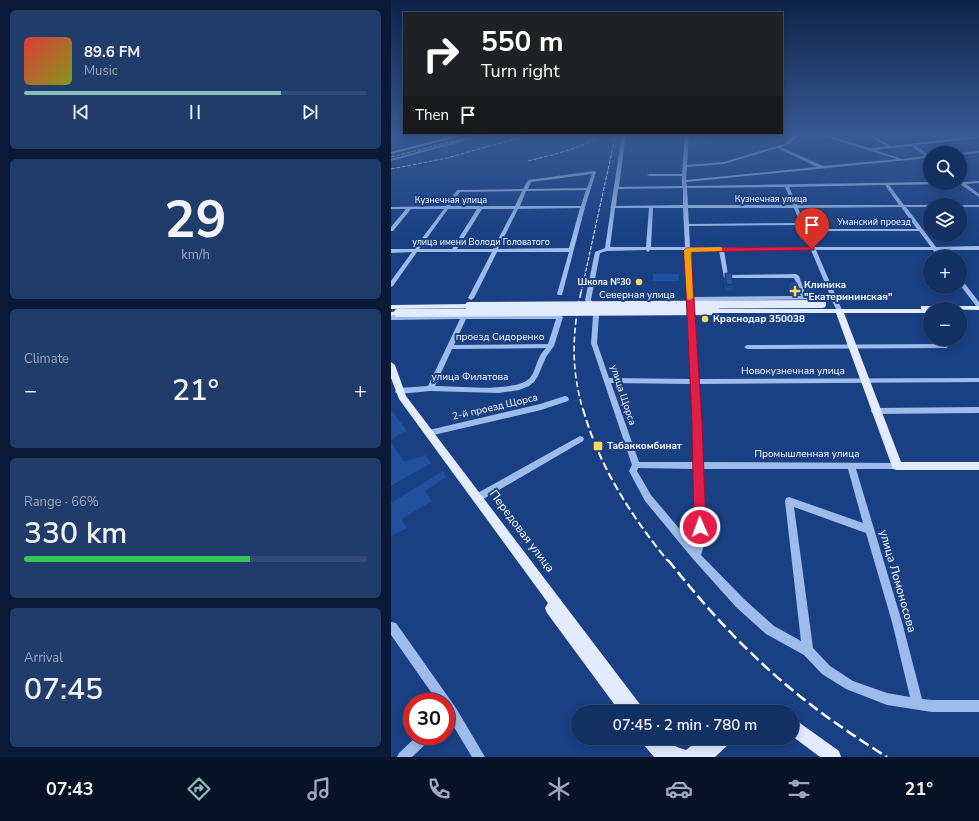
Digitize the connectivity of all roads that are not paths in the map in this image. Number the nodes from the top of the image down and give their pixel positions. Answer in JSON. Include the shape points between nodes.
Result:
{"nodes":[{"id":1,"x":619,"y":168,"type":"edge"},
{"id":2,"x":684,"y":168,"type":"edge"},
{"id":3,"x":820,"y":168,"type":"edge"},
{"id":4,"x":649,"y":175,"type":"dead end"},
{"id":5,"x":684,"y":175,"type":"junction"},
{"id":6,"x":685,"y":181,"type":"junction"},
{"id":7,"x":967,"y":182,"type":"edge"},
{"id":8,"x":979,"y":182,"type":"edge"},
{"id":9,"x":923,"y":183,"type":"edge"},
{"id":10,"x":886,"y":184,"type":"junction"},
{"id":11,"x":787,"y":186,"type":"junction"},
{"id":12,"x":967,"y":187,"type":"edge"},
{"id":13,"x":616,"y":188,"type":"junction"},
{"id":14,"x":685,"y":188,"type":"junction"},
{"id":15,"x":588,"y":189,"type":"junction"},
{"id":16,"x":525,"y":190,"type":"junction"},
{"id":17,"x":979,"y":196,"type":"edge"},
{"id":18,"x":903,"y":206,"type":"junction"},
{"id":19,"x":923,"y":206,"type":"edge"},
{"id":20,"x":967,"y":206,"type":"edge"},
{"id":21,"x":979,"y":206,"type":"edge"},
{"id":22,"x":583,"y":207,"type":"junction"},
{"id":23,"x":612,"y":207,"type":"junction"},
{"id":24,"x":651,"y":207,"type":"junction"},
{"id":25,"x":685,"y":207,"type":"junction"},
{"id":26,"x":794,"y":207,"type":"junction"},
{"id":27,"x":391,"y":208,"type":"edge"},
{"id":28,"x":409,"y":208,"type":"junction"},
{"id":29,"x":446,"y":208,"type":"junction"},
{"id":30,"x":480,"y":208,"type":"junction"},
{"id":31,"x":517,"y":208,"type":"junction"},
{"id":32,"x":801,"y":224,"type":"junction"},
{"id":33,"x":686,"y":225,"type":"junction"},
{"id":34,"x":391,"y":230,"type":"edge"},
{"id":35,"x":804,"y":230,"type":"junction"},
{"id":36,"x":921,"y":230,"type":"junction"},
{"id":37,"x":935,"y":248,"type":"junction"},
{"id":38,"x":979,"y":248,"type":"edge"},
{"id":39,"x":607,"y":249,"type":"junction"},
{"id":40,"x":721,"y":249,"type":"junction"},
{"id":41,"x":812,"y":249,"type":"junction"},
{"id":42,"x":417,"y":250,"type":"junction"},
{"id":43,"x":454,"y":250,"type":"junction"},
{"id":44,"x":495,"y":250,"type":"junction"},
{"id":45,"x":572,"y":250,"type":"junction"},
{"id":46,"x":648,"y":250,"type":"junction"},
{"id":47,"x":687,"y":250,"type":"junction"},
{"id":48,"x":391,"y":251,"type":"edge"},
{"id":49,"x":391,"y":285,"type":"edge"},
{"id":50,"x":967,"y":291,"type":"edge"},
{"id":51,"x":560,"y":294,"type":"dead end"},
{"id":52,"x":471,"y":298,"type":"dead end"},
{"id":53,"x":804,"y":298,"type":"junction"},
{"id":54,"x":690,"y":299,"type":"junction"},
{"id":55,"x":836,"y":304,"type":"junction"},
{"id":56,"x":391,"y":307,"type":"edge"},
{"id":57,"x":979,"y":307,"type":"edge"},
{"id":58,"x":923,"y":310,"type":"edge"},
{"id":59,"x":967,"y":311,"type":"edge"},
{"id":60,"x":979,"y":311,"type":"edge"},
{"id":61,"x":395,"y":313,"type":"edge"},
{"id":62,"x":464,"y":317,"type":"junction"},
{"id":63,"x":551,"y":346,"type":"junction"},
{"id":64,"x":747,"y":346,"type":"dead end"},
{"id":65,"x":851,"y":346,"type":"junction"},
{"id":66,"x":923,"y":346,"type":"edge"},
{"id":67,"x":449,"y":347,"type":"junction"},
{"id":68,"x":391,"y":365,"type":"edge"},
{"id":69,"x":607,"y":380,"type":"junction"},
{"id":70,"x":979,"y":380,"type":"edge"},
{"id":71,"x":864,"y":381,"type":"junction"},
{"id":72,"x":694,"y":382,"type":"junction"},
{"id":73,"x":394,"y":388,"type":"edge"},
{"id":74,"x":430,"y":388,"type":"junction"},
{"id":75,"x":565,"y":399,"type":"dead end"},
{"id":76,"x":875,"y":410,"type":"junction"},
{"id":77,"x":979,"y":410,"type":"edge"},
{"id":78,"x":429,"y":433,"type":"junction"},
{"id":79,"x":580,"y":439,"type":"dead end"},
{"id":80,"x":635,"y":465,"type":"junction"},
{"id":81,"x":698,"y":466,"type":"junction"},
{"id":82,"x":851,"y":466,"type":"junction"},
{"id":83,"x":897,"y":466,"type":"junction"},
{"id":84,"x":979,"y":466,"type":"edge"},
{"id":85,"x":477,"y":498,"type":"junction"},
{"id":86,"x":870,"y":530,"type":"junction"},
{"id":87,"x":696,"y":556,"type":"junction"},
{"id":88,"x":392,"y":627,"type":"edge"},
{"id":89,"x":808,"y":651,"type":"junction"},
{"id":90,"x":436,"y":693,"type":"edge"},
{"id":91,"x":918,"y":704,"type":"junction"},
{"id":92,"x":624,"y":705,"type":"edge"},
{"id":93,"x":632,"y":705,"type":"edge"},
{"id":94,"x":979,"y":706,"type":"edge"},
{"id":95,"x":455,"y":721,"type":"edge"},
{"id":96,"x":799,"y":731,"type":"edge"},
{"id":97,"x":799,"y":739,"type":"edge"},
{"id":98,"x":416,"y":745,"type":"edge"},
{"id":99,"x":655,"y":745,"type":"edge"},
{"id":100,"x":664,"y":745,"type":"edge"},
{"id":101,"x":704,"y":745,"type":"edge"},
{"id":102,"x":716,"y":745,"type":"edge"},
{"id":103,"x":403,"y":757,"type":"edge"},
{"id":104,"x":479,"y":757,"type":"edge"},
{"id":105,"x":665,"y":757,"type":"edge"},
{"id":106,"x":683,"y":757,"type":"edge"},
{"id":107,"x":690,"y":757,"type":"edge"},
{"id":108,"x":705,"y":757,"type":"edge"},
{"id":109,"x":823,"y":757,"type":"edge"},
{"id":110,"x":833,"y":757,"type":"edge"}],
"edges":[{"from":1,"to":13,"type":"street"},
{"from":2,"to":5,"type":"street"},
{"from":3,"to":6,"type":"street"},
{"from":4,"to":5,"type":"street"},
{"from":5,"to":6,"type":"street"},
{"from":6,"to":14,"type":"street"},
{"from":7,"to":8,"type":"street"},
{"from":9,"to":10,"type":"street"},
{"from":10,"to":11,"type":"street"},
{"from":10,"to":18,"type":"street"},
{"from":11,"to":14,"type":"street"},
{"from":11,"to":26,"type":"street"},
{"from":12,"to":17,"type":"street"},
{"from":13,"to":14,"type":"street"},
{"from":13,"to":23,"type":"street"},
{"from":14,"to":25,"type":"street"},
{"from":15,"to":16,"type":"street"},
{"from":15,"to":16,"type":"street","via":[[594,172],[529,181]]},
{"from":15,"to":22,"type":"street"},
{"from":16,"to":29,"type":"street","via":[[459,191]]},
{"from":16,"to":31,"type":"street"},
{"from":18,"to":19,"type":"street","name":"Кузнечная улица"},
{"from":18,"to":26,"type":"street","name":"Кузнечная улица"},
{"from":18,"to":36,"type":"street"},
{"from":20,"to":21,"type":"street"},
{"from":22,"to":31,"type":"street","name":"Кузнечная улица"},
{"from":22,"to":45,"type":"street"},
{"from":23,"to":24,"type":"street","name":"Кузнечная улица"},
{"from":23,"to":39,"type":"street"},
{"from":24,"to":25,"type":"street","name":"Кузнечная улица"},
{"from":24,"to":46,"type":"street"},
{"from":25,"to":26,"type":"street","name":"Кузнечная улица"},
{"from":25,"to":33,"type":"street"},
{"from":26,"to":32,"type":"street"},
{"from":27,"to":28,"type":"street","name":"Кузнечная улица"},
{"from":28,"to":29,"type":"street","name":"Кузнечная улица"},
{"from":28,"to":34,"type":"street"},
{"from":29,"to":30,"type":"street","name":"Кузнечная улица"},
{"from":29,"to":42,"type":"street"},
{"from":30,"to":31,"type":"street","name":"Кузнечная улица"},
{"from":30,"to":43,"type":"street"},
{"from":31,"to":44,"type":"street"},
{"from":32,"to":33,"type":"street"},
{"from":32,"to":35,"type":"street"},
{"from":33,"to":47,"type":"street"},
{"from":35,"to":36,"type":"street","name":"Уманский проезд"},
{"from":35,"to":41,"type":"street"},
{"from":36,"to":37,"type":"street"},
{"from":37,"to":38,"type":"street"},
{"from":37,"to":41,"type":"street"},
{"from":39,"to":46,"type":"street"},
{"from":39,"to":69,"type":"street","name":"улица Щорса","via":[[598,252],[587,300],[596,316],[594,343]]},
{"from":40,"to":41,"type":"street"},
{"from":40,"to":47,"type":"street"},
{"from":40,"to":53,"type":"street","via":[[726,277],[796,276]]},
{"from":41,"to":55,"type":"street"},
{"from":42,"to":43,"type":"street","name":"улица имени Володи Головатого"},
{"from":42,"to":48,"type":"street","name":"улица имени Володи Головатого"},
{"from":42,"to":49,"type":"street"},
{"from":43,"to":44,"type":"street","name":"улица имени Володи Головатого"},
{"from":44,"to":45,"type":"street","name":"улица имени Володи Головатого"},
{"from":44,"to":52,"type":"street"},
{"from":45,"to":51,"type":"street"},
{"from":46,"to":47,"type":"street"},
{"from":47,"to":54,"type":"street"},
{"from":50,"to":57,"type":"street"},
{"from":53,"to":54,"type":"street"},
{"from":53,"to":55,"type":"street"},
{"from":54,"to":72,"type":"street"},
{"from":55,"to":57,"type":"main road","name":"Северная улица","via":[[883,308]]},
{"from":55,"to":58,"type":"main road","name":"Северная улица"},
{"from":55,"to":61,"type":"main road","name":"Северная улица","bridge":true,"via":[[824,307]]},
{"from":55,"to":65,"type":"main road"},
{"from":56,"to":61,"type":"main road","name":"Северная улица"},
{"from":59,"to":60,"type":"main road"},
{"from":61,"to":62,"type":"street"},
{"from":62,"to":63,"type":"street","name":"улица Филатова","via":[[560,317]]},
{"from":62,"to":67,"type":"street"},
{"from":63,"to":67,"type":"street","name":"проезд Сидоренко"},
{"from":63,"to":74,"type":"street","name":"улица Филатова","via":[[543,356],[532,380],[519,387],[499,390]]},
{"from":64,"to":65,"type":"street"},
{"from":65,"to":66,"type":"street"},
{"from":65,"to":71,"type":"main road"},
{"from":67,"to":74,"type":"street"},
{"from":68,"to":73,"type":"main road","name":"Передовая улица"},
{"from":69,"to":72,"type":"street","name":"Новокузнечная улица"},
{"from":69,"to":80,"type":"street","name":"улица Щорса"},
{"from":70,"to":71,"type":"street","name":"Новокузнечная улица"},
{"from":71,"to":72,"type":"street","name":"Новокузнечная улица"},
{"from":71,"to":76,"type":"main road"},
{"from":72,"to":81,"type":"street"},
{"from":73,"to":74,"type":"street","name":"улица Филатова"},
{"from":73,"to":78,"type":"main road","name":"Передовая улица"},
{"from":73,"to":92,"type":"main road","name":"Передовая улица","via":[[398,398]]},
{"from":75,"to":78,"type":"street","name":"2-й проезд Щорса"},
{"from":76,"to":77,"type":"street"},
{"from":76,"to":83,"type":"main road"},
{"from":78,"to":85,"type":"main road","name":"Передовая улица"},
{"from":79,"to":85,"type":"street"},
{"from":80,"to":81,"type":"street","name":"Промышленная улица"},
{"from":80,"to":87,"type":"street","name":"улица Щорса","via":[[633,471],[648,498]]},
{"from":81,"to":82,"type":"street","name":"Промышленная улица"},
{"from":81,"to":87,"type":"street","via":[[700,542]]},
{"from":82,"to":83,"type":"street","name":"Промышленная улица"},
{"from":82,"to":86,"type":"street","name":"улица Ломоносова"},
{"from":83,"to":84,"type":"main road","name":"Промышленная улица"},
{"from":85,"to":93,"type":"main road","name":"Передовая улица"},
{"from":86,"to":89,"type":"street","via":[[789,502]]},
{"from":86,"to":91,"type":"street","name":"улица Ломоносова"},
{"from":87,"to":89,"type":"street","name":"улица Щорса","via":[[740,603],[770,630]]},
{"from":88,"to":90,"type":"street"},
{"from":89,"to":91,"type":"street","name":"улица Щорса","via":[[826,670],[850,685],[887,699]]},
{"from":91,"to":94,"type":"street","name":"улица Щорса"},
{"from":95,"to":104,"type":"street"},
{"from":96,"to":110,"type":"main road"},
{"from":97,"to":109,"type":"main road"},
{"from":98,"to":103,"type":"street"},
{"from":99,"to":105,"type":"main road"},
{"from":100,"to":106,"type":"main road","via":[[671,753]]},
{"from":101,"to":107,"type":"main road"},
{"from":102,"to":108,"type":"main road"}]}
